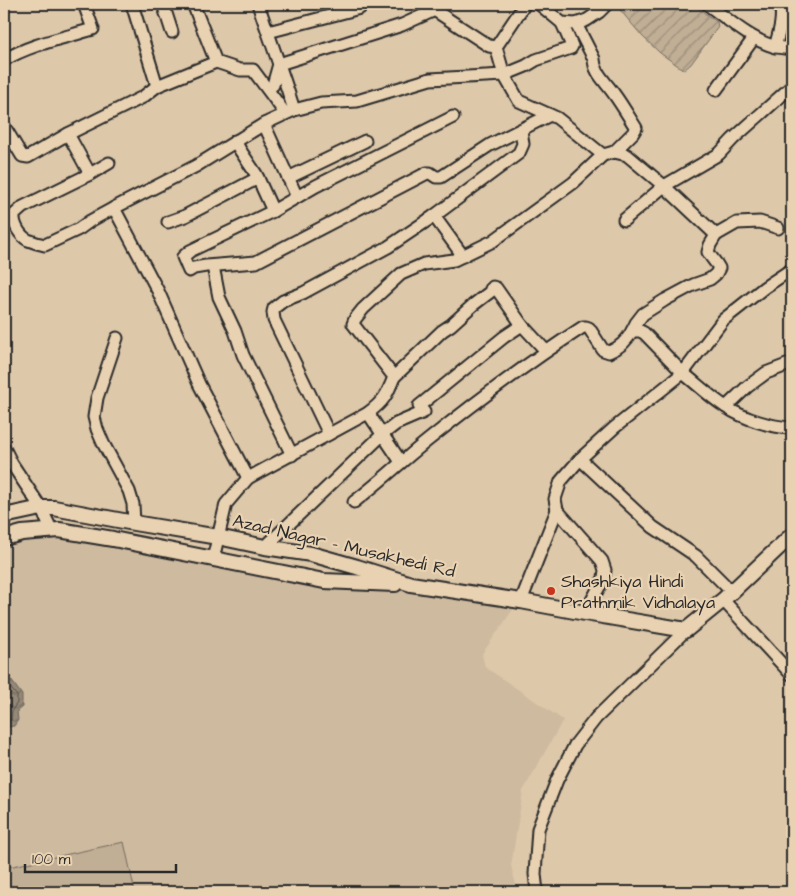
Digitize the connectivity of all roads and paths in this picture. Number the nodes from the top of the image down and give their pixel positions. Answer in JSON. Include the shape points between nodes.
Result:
{"nodes":[{"id":1,"x":84,"y":4,"type":"edge"},
{"id":2,"x":132,"y":4,"type":"edge"},
{"id":3,"x":162,"y":4,"type":"edge"},
{"id":4,"x":193,"y":4,"type":"edge"},
{"id":5,"x":258,"y":4,"type":"edge"},
{"id":6,"x":525,"y":4,"type":"edge"},
{"id":7,"x":539,"y":4,"type":"edge"},
{"id":8,"x":607,"y":4,"type":"edge"},
{"id":9,"x":707,"y":4,"type":"edge"},
{"id":10,"x":780,"y":4,"type":"edge"},
{"id":11,"x":430,"y":7,"type":"edge"},
{"id":12,"x":360,"y":8,"type":"dead end"},
{"id":13,"x":562,"y":23,"type":"junction"},
{"id":14,"x":576,"y":24,"type":"junction"},
{"id":15,"x":172,"y":32,"type":"dead end"},
{"id":16,"x":268,"y":32,"type":"junction"},
{"id":17,"x":754,"y":38,"type":"junction"},
{"id":18,"x":775,"y":47,"type":"junction"},
{"id":19,"x":496,"y":48,"type":"junction"},
{"id":20,"x":792,"y":49,"type":"edge"},
{"id":21,"x":4,"y":60,"type":"edge"},
{"id":22,"x":216,"y":62,"type":"junction"},
{"id":23,"x":279,"y":64,"type":"junction"},
{"id":24,"x":504,"y":75,"type":"junction"},
{"id":25,"x":157,"y":86,"type":"junction"},
{"id":26,"x":792,"y":86,"type":"edge"},
{"id":27,"x":268,"y":89,"type":"junction"},
{"id":28,"x":716,"y":90,"type":"dead end"},
{"id":29,"x":290,"y":111,"type":"junction"},
{"id":30,"x":550,"y":115,"type":"junction"},
{"id":31,"x":453,"y":117,"type":"dead end"},
{"id":32,"x":264,"y":124,"type":"junction"},
{"id":33,"x":4,"y":126,"type":"edge"},
{"id":34,"x":521,"y":130,"type":"junction"},
{"id":35,"x":68,"y":134,"type":"junction"},
{"id":36,"x":365,"y":140,"type":"dead end"},
{"id":37,"x":235,"y":141,"type":"junction"},
{"id":38,"x":608,"y":153,"type":"junction"},
{"id":39,"x":109,"y":162,"type":"dead end"},
{"id":40,"x":90,"y":174,"type":"junction"},
{"id":41,"x":258,"y":178,"type":"junction"},
{"id":42,"x":288,"y":178,"type":"junction"},
{"id":43,"x":664,"y":186,"type":"junction"},
{"id":44,"x":297,"y":198,"type":"junction"},
{"id":45,"x":114,"y":208,"type":"junction"},
{"id":46,"x":273,"y":211,"type":"junction"},
{"id":47,"x":434,"y":216,"type":"junction"},
{"id":48,"x":624,"y":220,"type":"dead end"},
{"id":49,"x":168,"y":222,"type":"dead end"},
{"id":50,"x":778,"y":228,"type":"dead end"},
{"id":51,"x":716,"y":235,"type":"junction"},
{"id":52,"x":463,"y":256,"type":"junction"},
{"id":53,"x":213,"y":266,"type":"junction"},
{"id":54,"x":792,"y":269,"type":"edge"},
{"id":55,"x":522,"y":325,"type":"junction"},
{"id":56,"x":632,"y":331,"type":"junction"},
{"id":57,"x":117,"y":338,"type":"dead end"},
{"id":58,"x":546,"y":351,"type":"junction"},
{"id":59,"x":792,"y":363,"type":"edge"},
{"id":60,"x":682,"y":373,"type":"junction"},
{"id":61,"x":394,"y":377,"type":"junction"},
{"id":62,"x":726,"y":407,"type":"junction"},
{"id":63,"x":368,"y":413,"type":"junction"},
{"id":64,"x":792,"y":428,"type":"edge"},
{"id":65,"x":328,"y":434,"type":"junction"},
{"id":66,"x":383,"y":434,"type":"junction"},
{"id":67,"x":4,"y":448,"type":"edge"},
{"id":68,"x":292,"y":455,"type":"junction"},
{"id":69,"x":580,"y":459,"type":"junction"},
{"id":70,"x":401,"y":462,"type":"junction"},
{"id":71,"x":248,"y":478,"type":"junction"},
{"id":72,"x":354,"y":502,"type":"dead end"},
{"id":73,"x":48,"y":508,"type":"junction"},
{"id":74,"x":557,"y":510,"type":"junction"},
{"id":75,"x":4,"y":516,"type":"edge"},
{"id":76,"x":134,"y":523,"type":"junction"},
{"id":77,"x":52,"y":530,"type":"junction"},
{"id":78,"x":792,"y":535,"type":"edge"},
{"id":79,"x":218,"y":537,"type":"junction"},
{"id":80,"x":4,"y":538,"type":"edge"},
{"id":81,"x":265,"y":547,"type":"junction"},
{"id":82,"x":213,"y":559,"type":"junction"},
{"id":83,"x":411,"y":584,"type":"junction"},
{"id":84,"x":727,"y":596,"type":"junction"},
{"id":85,"x":521,"y":601,"type":"junction"},
{"id":86,"x":585,"y":613,"type":"junction"},
{"id":87,"x":686,"y":630,"type":"junction"},
{"id":88,"x":792,"y":675,"type":"edge"},
{"id":89,"x":537,"y":892,"type":"edge"}],
"edges":[{"from":1,"to":21,"type":"street","via":[[93,28]]},
{"from":2,"to":25,"type":"street"},
{"from":3,"to":15,"type":"street"},
{"from":4,"to":22,"type":"street"},
{"from":5,"to":16,"type":"street"},
{"from":6,"to":19,"type":"street"},
{"from":7,"to":13,"type":"street"},
{"from":8,"to":14,"type":"street","via":[[587,20]]},
{"from":9,"to":17,"type":"street"},
{"from":10,"to":18,"type":"street","via":[[781,24]]},
{"from":11,"to":19,"type":"street"},
{"from":11,"to":23,"type":"street","via":[[402,25]]},
{"from":12,"to":16,"type":"street"},
{"from":13,"to":14,"type":"street"},
{"from":13,"to":24,"type":"street","via":[[571,48]]},
{"from":14,"to":38,"type":"street","via":[[594,59],[594,66],[636,128]]},
{"from":16,"to":23,"type":"street"},
{"from":17,"to":18,"type":"street"},
{"from":17,"to":28,"type":"street"},
{"from":18,"to":20,"type":"street"},
{"from":19,"to":24,"type":"street"},
{"from":22,"to":25,"type":"street"},
{"from":22,"to":27,"type":"street","via":[[240,70],[253,70]]},
{"from":23,"to":27,"type":"street","via":[[273,85]]},
{"from":23,"to":29,"type":"street"},
{"from":24,"to":29,"type":"street","via":[[430,79],[357,101],[321,103]]},
{"from":24,"to":30,"type":"street","via":[[519,101]]},
{"from":25,"to":35,"type":"street","via":[[143,97]]},
{"from":26,"to":43,"type":"street","via":[[719,154]]},
{"from":27,"to":29,"type":"street"},
{"from":29,"to":32,"type":"street"},
{"from":30,"to":34,"type":"street"},
{"from":30,"to":38,"type":"street"},
{"from":31,"to":44,"type":"street"},
{"from":32,"to":37,"type":"street"},
{"from":32,"to":42,"type":"street"},
{"from":33,"to":35,"type":"street","via":[[24,157]]},
{"from":34,"to":47,"type":"street","via":[[523,144],[519,153]]},
{"from":34,"to":53,"type":"street","via":[[490,145],[441,177],[427,173],[256,262]]},
{"from":35,"to":40,"type":"street"},
{"from":36,"to":42,"type":"street"},
{"from":37,"to":41,"type":"street"},
{"from":37,"to":45,"type":"street","via":[[196,166]]},
{"from":38,"to":43,"type":"street","via":[[627,155]]},
{"from":38,"to":52,"type":"street","via":[[573,183],[493,241]]},
{"from":39,"to":40,"type":"street"},
{"from":40,"to":45,"type":"street","via":[[17,211],[13,220],[16,227],[24,237],[44,246]]},
{"from":41,"to":46,"type":"street"},
{"from":41,"to":49,"type":"street"},
{"from":42,"to":44,"type":"street"},
{"from":43,"to":48,"type":"street"},
{"from":43,"to":51,"type":"street"},
{"from":44,"to":46,"type":"street"},
{"from":45,"to":71,"type":"street","via":[[158,291],[199,384]]},
{"from":46,"to":53,"type":"street","via":[[190,250],[183,257],[189,271]]},
{"from":47,"to":52,"type":"street"},
{"from":47,"to":65,"type":"street","via":[[388,247],[274,308],[274,320]]},
{"from":50,"to":51,"type":"street","via":[[760,222],[737,223]]},
{"from":51,"to":56,"type":"street","via":[[708,252],[717,264],[716,274],[643,314]]},
{"from":52,"to":61,"type":"street","via":[[424,264],[401,274],[355,319],[353,324]]},
{"from":53,"to":68,"type":"street","via":[[219,297],[243,355]]},
{"from":54,"to":60,"type":"street","via":[[723,320]]},
{"from":55,"to":58,"type":"street"},
{"from":55,"to":61,"type":"street","via":[[493,287]]},
{"from":55,"to":66,"type":"street","via":[[419,406],[424,412],[396,424]]},
{"from":56,"to":58,"type":"street","via":[[617,349],[609,352],[603,350],[586,327]]},
{"from":56,"to":60,"type":"street","via":[[644,334]]},
{"from":57,"to":76,"type":"street","via":[[94,417],[103,443],[129,492]]},
{"from":58,"to":70,"type":"street"},
{"from":59,"to":62,"type":"street","via":[[766,373]]},
{"from":60,"to":62,"type":"street"},
{"from":60,"to":69,"type":"street"},
{"from":61,"to":63,"type":"street","via":[[387,396]]},
{"from":62,"to":64,"type":"street","via":[[751,419]]},
{"from":63,"to":65,"type":"street"},
{"from":63,"to":66,"type":"street"},
{"from":65,"to":68,"type":"street"},
{"from":66,"to":70,"type":"street"},
{"from":66,"to":81,"type":"street"},
{"from":67,"to":73,"type":"street","via":[[12,464]]},
{"from":68,"to":71,"type":"street"},
{"from":69,"to":74,"type":"street","via":[[561,480],[555,498]]},
{"from":69,"to":84,"type":"street","via":[[653,528],[696,556]]},
{"from":70,"to":72,"type":"street"},
{"from":71,"to":79,"type":"street","via":[[226,504]]},
{"from":73,"to":75,"type":"main road"},
{"from":73,"to":76,"type":"main road","name":"Azad Nagar - Musakhedi Rd"},
{"from":73,"to":77,"type":"street"},
{"from":74,"to":85,"type":"street"},
{"from":74,"to":86,"type":"street","via":[[602,561],[605,570]]},
{"from":76,"to":79,"type":"main road","name":"Azad Nagar - Musakhedi Rd"},
{"from":77,"to":80,"type":"main road","via":[[22,532]]},
{"from":77,"to":82,"type":"main road","via":[[112,538]]},
{"from":78,"to":84,"type":"main road"},
{"from":79,"to":81,"type":"main road","name":"Azad Nagar - Musakhedi Rd"},
{"from":79,"to":82,"type":"street"},
{"from":81,"to":83,"type":"main road","name":"Azad Nagar - Musakhedi Rd","via":[[311,554]]},
{"from":82,"to":83,"type":"main road","via":[[324,581]]},
{"from":83,"to":85,"type":"main road","name":"Azad Nagar - Musakhedi Rd"},
{"from":84,"to":87,"type":"main road"},
{"from":84,"to":88,"type":"street"},
{"from":85,"to":86,"type":"main road","name":"Azad Nagar - Musakhedi Rd"},
{"from":86,"to":87,"type":"main road","name":"Azad Nagar - Musakhedi Rd"},
{"from":87,"to":89,"type":"street","via":[[596,718],[575,745],[538,828]]}]}
